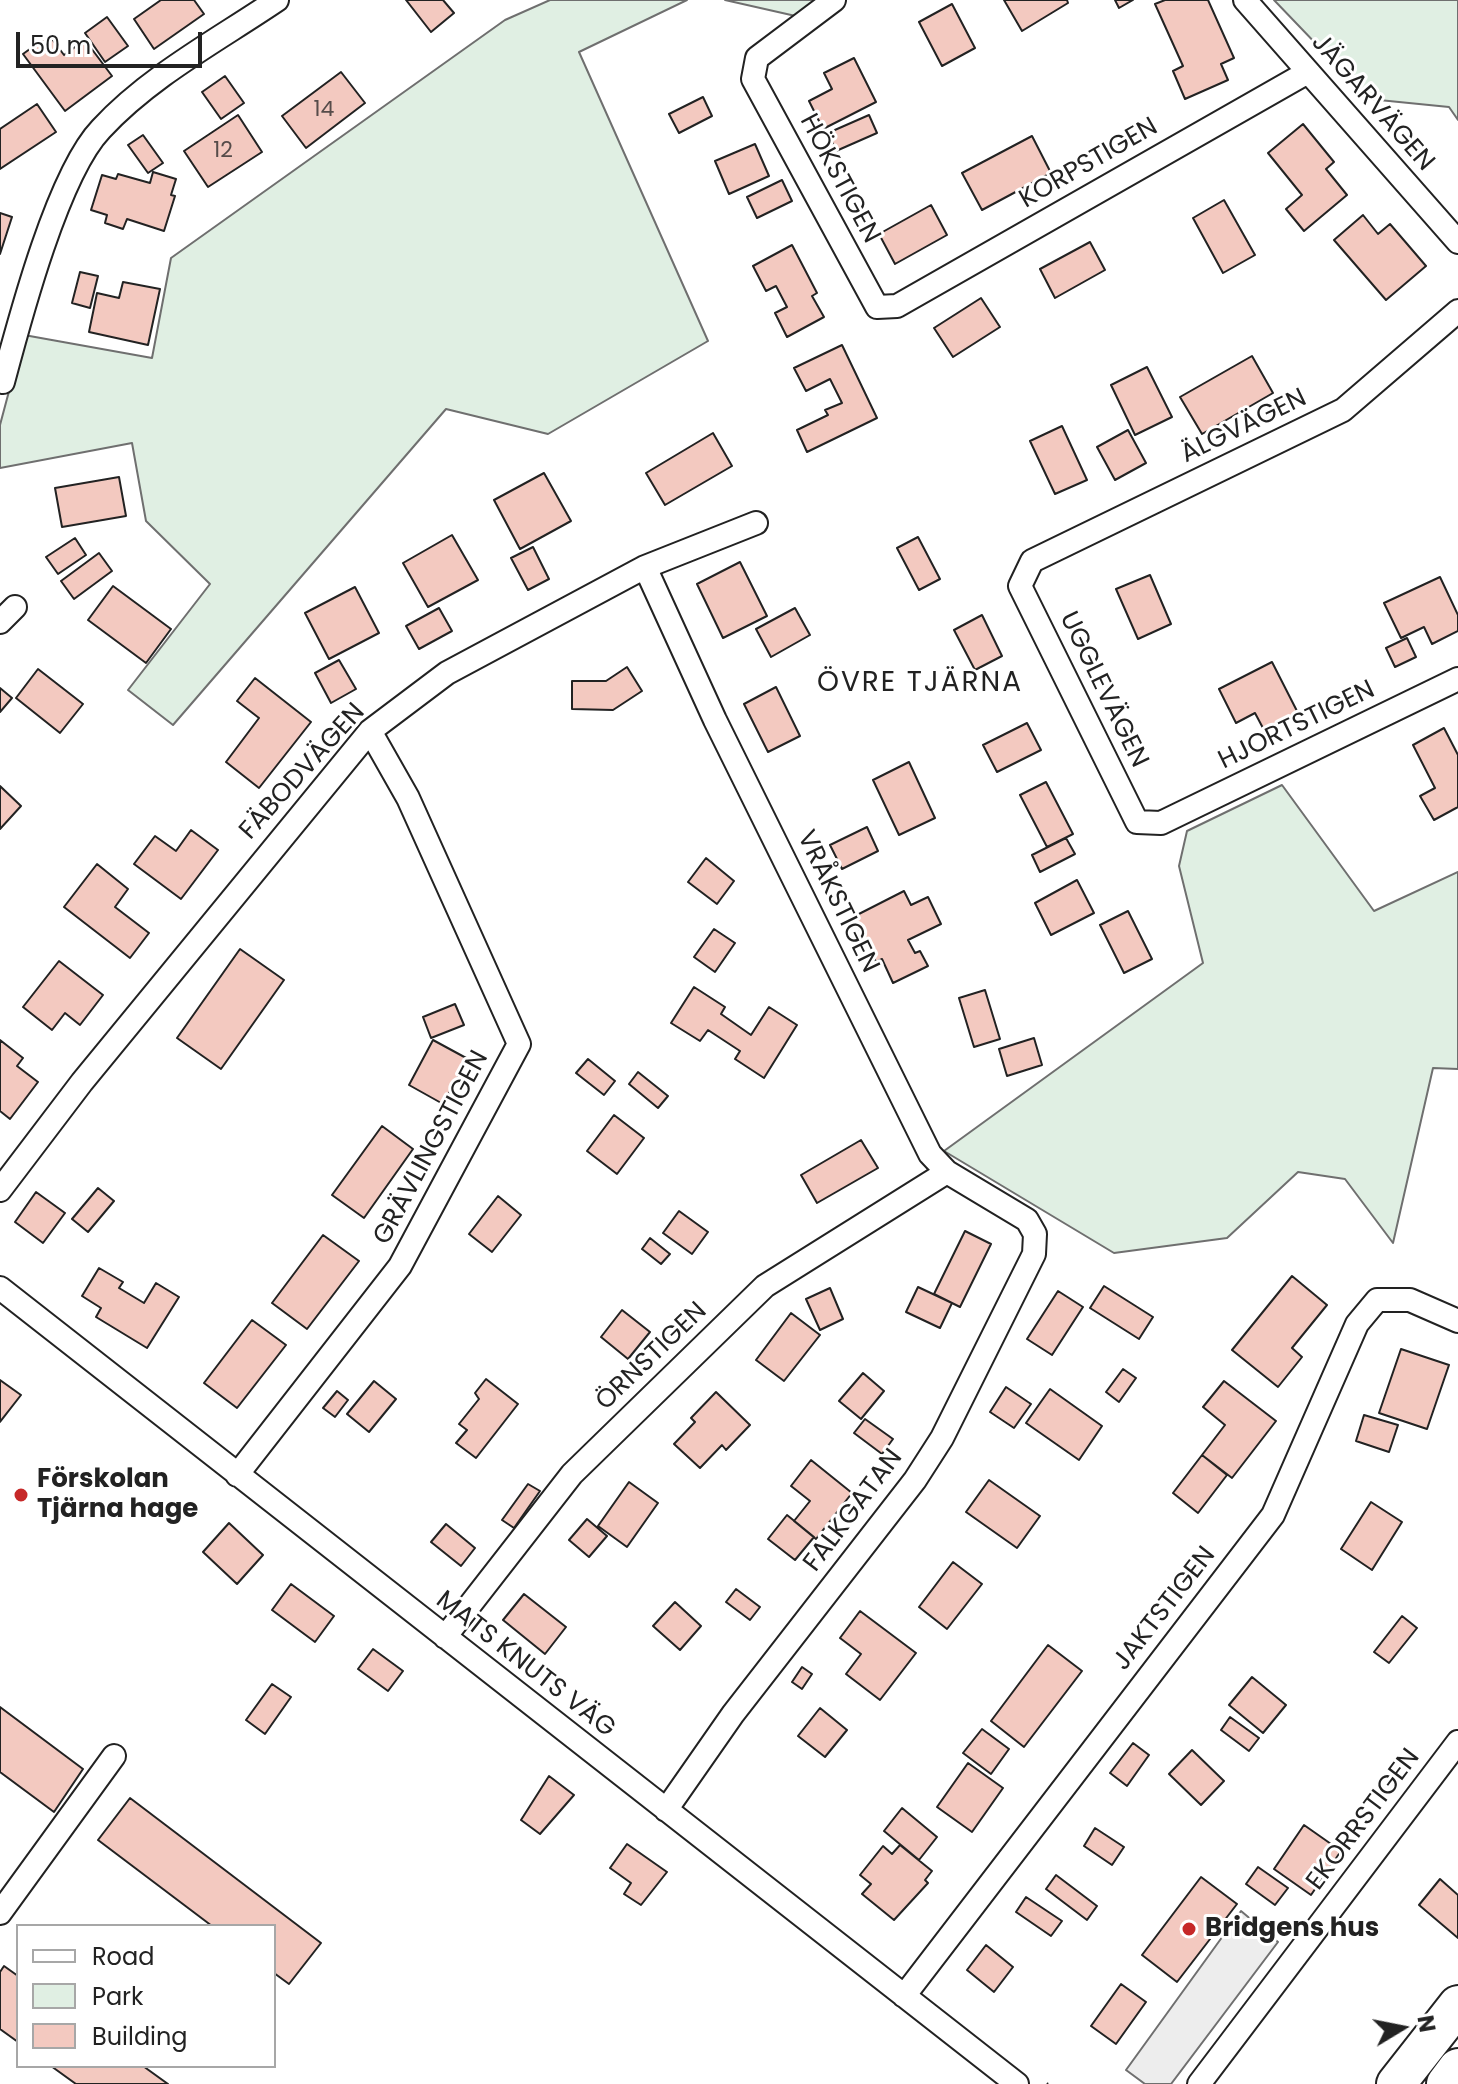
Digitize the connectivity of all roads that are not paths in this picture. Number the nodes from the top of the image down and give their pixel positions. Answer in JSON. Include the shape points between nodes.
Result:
{"nodes":[{"id":1,"x":277,"y":0,"type":"edge"},
{"id":2,"x":834,"y":0,"type":"edge"},
{"id":3,"x":1245,"y":0,"type":"edge"},
{"id":4,"x":1308,"y":72,"type":"junction"},
{"id":5,"x":1458,"y":242,"type":"edge"},
{"id":6,"x":897,"y":306,"type":"joint"},
{"id":7,"x":1458,"y":311,"type":"edge"},
{"id":8,"x":8,"y":331,"type":"edge"},
{"id":9,"x":3,"y":382,"type":"dead end"},
{"id":10,"x":756,"y":523,"type":"dead end"},
{"id":11,"x":1032,"y":561,"type":"joint"},
{"id":12,"x":645,"y":567,"type":"junction"},
{"id":13,"x":1458,"y":679,"type":"edge"},
{"id":14,"x":370,"y":731,"type":"junction"},
{"id":15,"x":1161,"y":823,"type":"joint"},
{"id":16,"x":947,"y":1172,"type":"junction"},
{"id":17,"x":0,"y":1190,"type":"edge"},
{"id":18,"x":1027,"y":1220,"type":"joint"},
{"id":19,"x":0,"y":1288,"type":"edge"},
{"id":20,"x":1458,"y":1321,"type":"edge"},
{"id":21,"x":237,"y":1475,"type":"junction"},
{"id":22,"x":445,"y":1637,"type":"junction"},
{"id":23,"x":1458,"y":1742,"type":"edge"},
{"id":24,"x":114,"y":1756,"type":"dead end"},
{"id":25,"x":666,"y":1810,"type":"junction"},
{"id":26,"x":0,"y":1913,"type":"edge"},
{"id":27,"x":904,"y":1996,"type":"junction"},
{"id":28,"x":1458,"y":2005,"type":"edge"},
{"id":29,"x":1458,"y":2068,"type":"edge"},
{"id":30,"x":1017,"y":2084,"type":"edge"},
{"id":31,"x":1199,"y":2084,"type":"edge"},
{"id":32,"x":1396,"y":2084,"type":"edge"},
{"id":33,"x":1446,"y":2084,"type":"edge"}],
"edges":[{"from":1,"to":8,"type":"street","via":[[133,97],[98,131],[70,175]]},
{"from":2,"to":6,"type":"street","name":"HÖKSTIGEN","via":[[757,58],[753,79],[877,307]]},
{"from":3,"to":4,"type":"street","name":"JÄGARVÄGEN"},
{"from":4,"to":5,"type":"street","name":"JÄGARVÄGEN"},
{"from":4,"to":6,"type":"street","name":"KORPSTIGEN"},
{"from":7,"to":11,"type":"street","name":"ÄLGVÄGEN","via":[[1343,410]]},
{"from":8,"to":9,"type":"street"},
{"from":10,"to":12,"type":"street","name":"FÄBODVÄGEN"},
{"from":11,"to":15,"type":"street","name":"UGGLEVÄGEN","via":[[1020,586],[1137,822]]},
{"from":12,"to":14,"type":"street","name":"FÄBODVÄGEN","via":[[447,673]]},
{"from":12,"to":16,"type":"street","name":"VRÅKSTIGEN","via":[[930,1154]]},
{"from":13,"to":15,"type":"street","name":"HJORTSTIGEN"},
{"from":14,"to":17,"type":"street","name":"FÄBODVÄGEN"},
{"from":14,"to":21,"type":"street","name":"GRÄVLINGSTIGEN","via":[[408,798],[519,1044],[400,1266]]},
{"from":16,"to":18,"type":"street","name":"VRÅKSTIGEN"},
{"from":16,"to":22,"type":"street","name":"ÖRNSTIGEN","via":[[765,1286],[572,1474]]},
{"from":18,"to":25,"type":"street","name":"FALKGATAN","via":[[1035,1234],[1034,1254],[942,1438]]},
{"from":19,"to":21,"type":"street","name":"MATS KNUTS VÄG"},
{"from":20,"to":27,"type":"street","name":"JAKTSTIGEN","via":[[1410,1300],[1377,1300],[1357,1324],[1273,1515]]},
{"from":21,"to":22,"type":"street","name":"MATS KNUTS VÄG"},
{"from":22,"to":25,"type":"street","name":"MATS KNUTS VÄG"},
{"from":23,"to":31,"type":"street","name":"EKORRSTIGEN"},
{"from":24,"to":26,"type":"street"},
{"from":25,"to":27,"type":"street","name":"MATS KNUTS VÄG"},
{"from":27,"to":30,"type":"street","name":"MATS KNUTS VÄG"},
{"from":28,"to":32,"type":"highway"},
{"from":29,"to":33,"type":"highway"}]}
